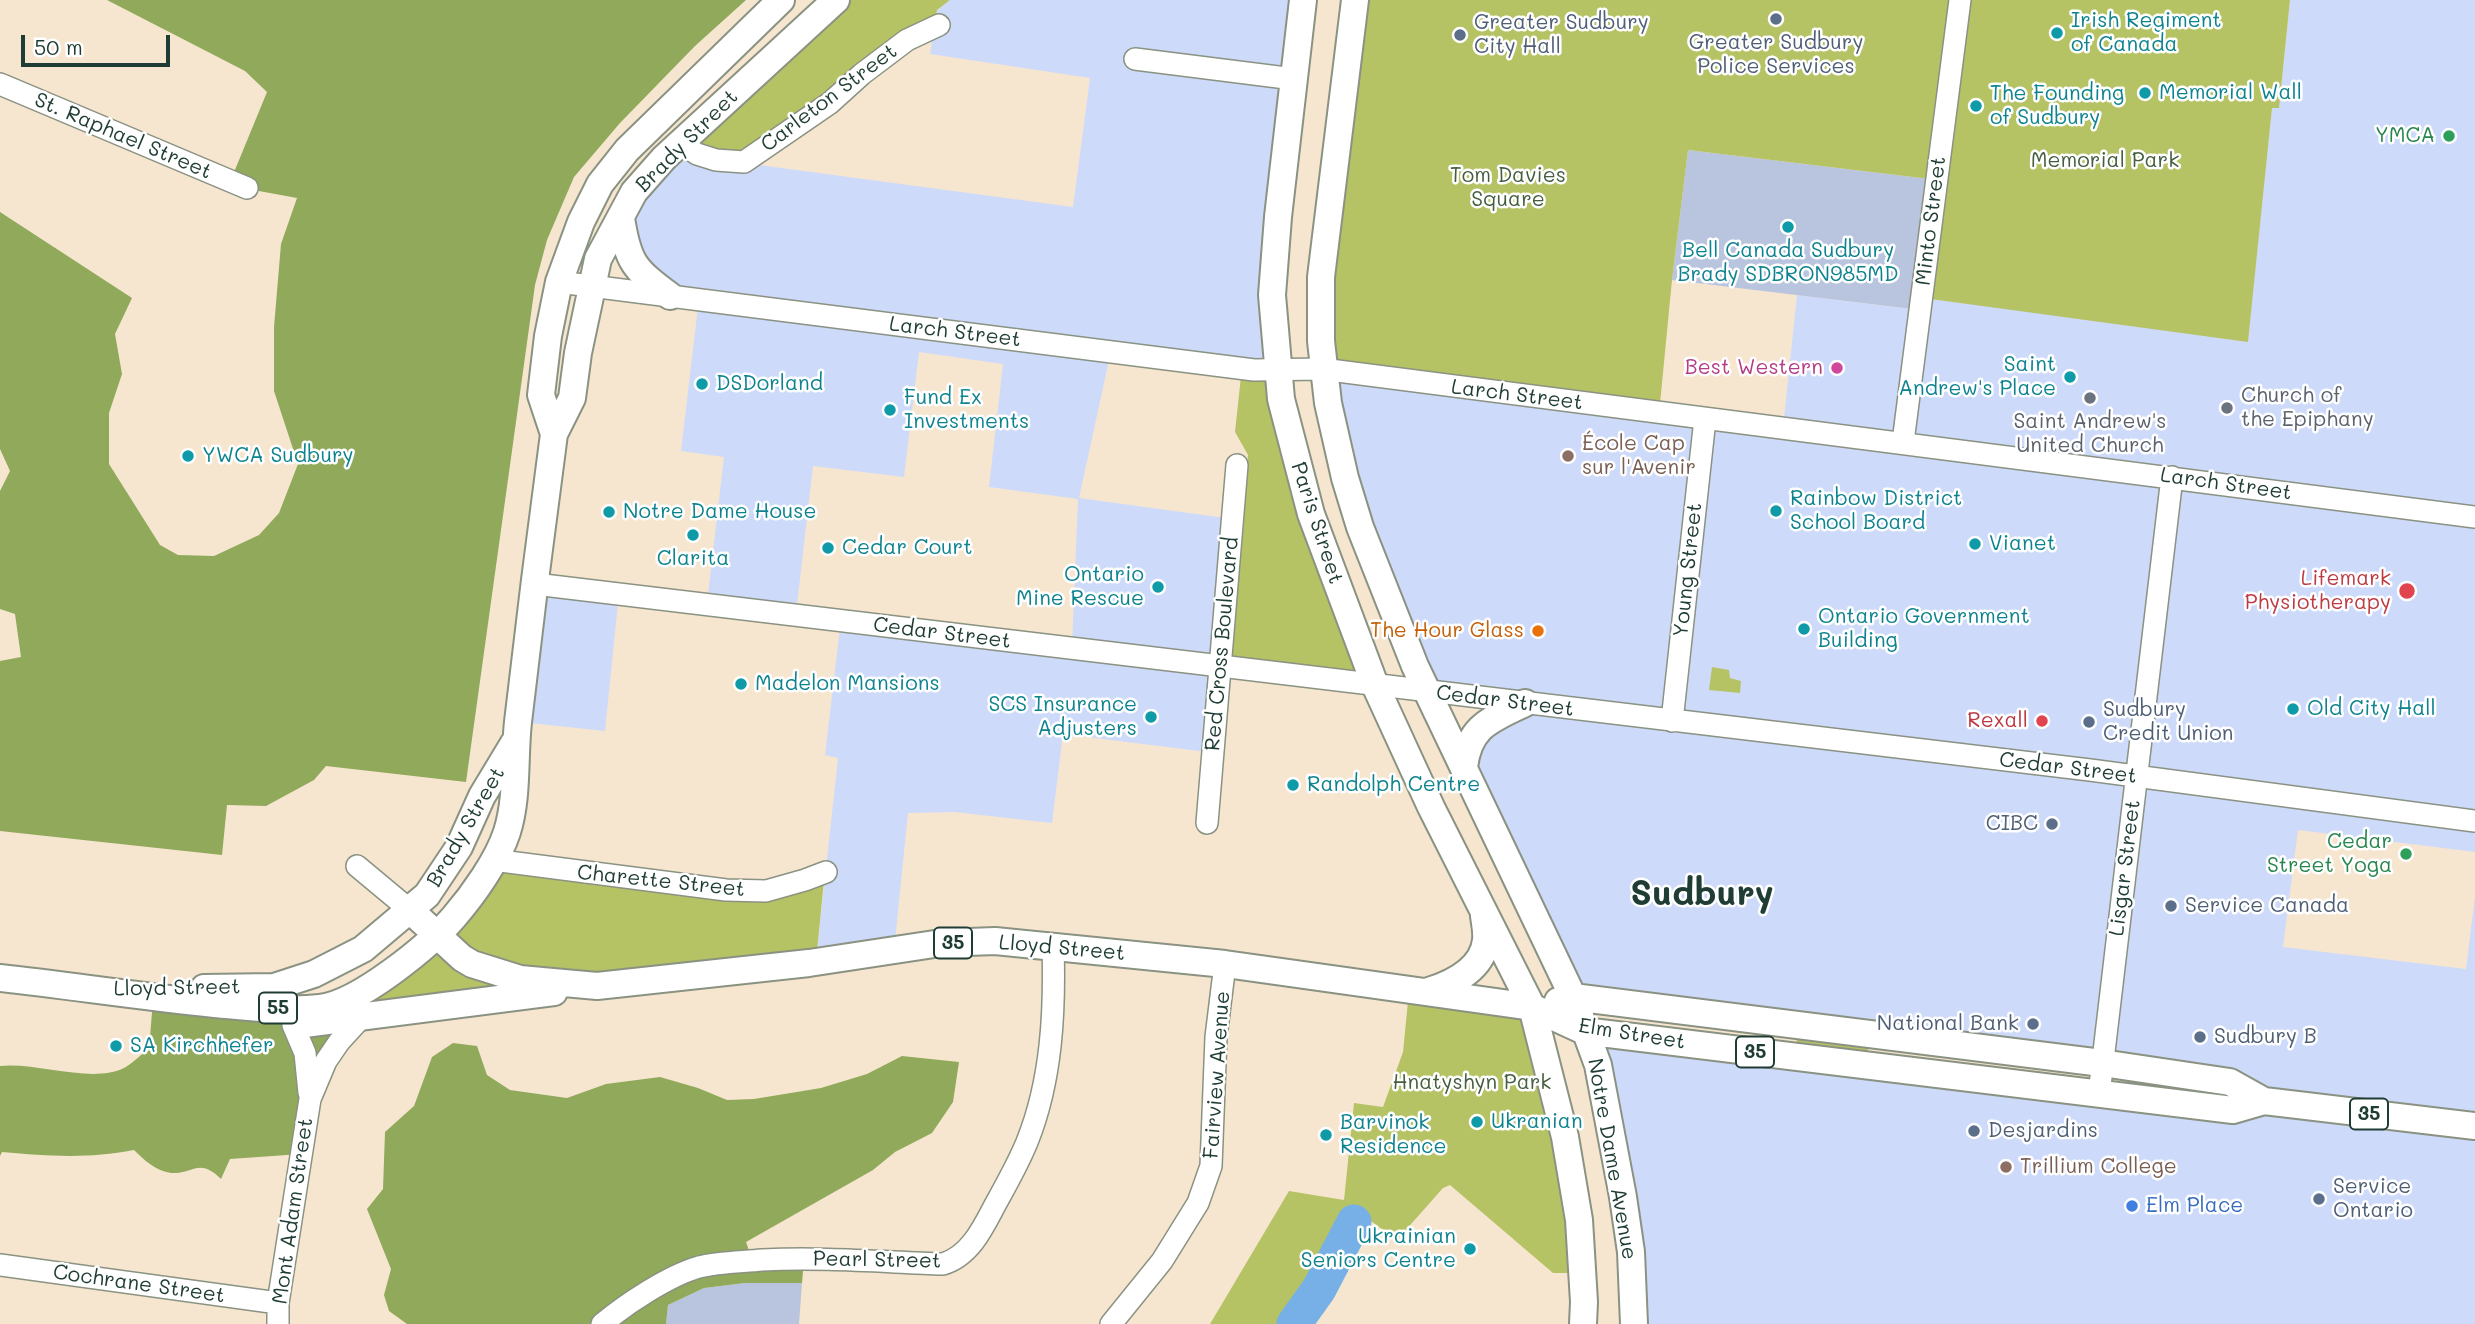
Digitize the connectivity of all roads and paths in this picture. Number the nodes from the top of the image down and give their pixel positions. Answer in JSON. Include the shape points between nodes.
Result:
{"nodes":[{"id":1,"x":781,"y":0,"type":"edge"},
{"id":2,"x":836,"y":0,"type":"edge"},
{"id":3,"x":1303,"y":0,"type":"edge"},
{"id":4,"x":1355,"y":0,"type":"edge"},
{"id":5,"x":1960,"y":0,"type":"edge"},
{"id":6,"x":939,"y":25,"type":"dead end"},
{"id":7,"x":1135,"y":60,"type":"dead end"},
{"id":8,"x":1294,"y":79,"type":"junction"},
{"id":9,"x":0,"y":84,"type":"edge"},
{"id":10,"x":680,"y":144,"type":"junction"},
{"id":11,"x":247,"y":188,"type":"dead end"},
{"id":12,"x":621,"y":218,"type":"junction"},
{"id":13,"x":559,"y":282,"type":"junction"},
{"id":14,"x":592,"y":286,"type":"junction"},
{"id":15,"x":670,"y":296,"type":"junction"},
{"id":16,"x":1279,"y":369,"type":"junction"},
{"id":17,"x":1322,"y":369,"type":"junction"},
{"id":18,"x":1704,"y":419,"type":"junction"},
{"id":19,"x":554,"y":434,"type":"junction"},
{"id":20,"x":1903,"y":442,"type":"junction"},
{"id":21,"x":1237,"y":465,"type":"dead end"},
{"id":22,"x":2172,"y":477,"type":"junction"},
{"id":23,"x":2475,"y":517,"type":"edge"},
{"id":24,"x":535,"y":584,"type":"junction"},
{"id":25,"x":1220,"y":667,"type":"junction"},
{"id":26,"x":1375,"y":685,"type":"junction"},
{"id":27,"x":1428,"y":692,"type":"junction"},
{"id":28,"x":1525,"y":703,"type":"junction"},
{"id":29,"x":1672,"y":721,"type":"junction"},
{"id":30,"x":516,"y":740,"type":"junction"},
{"id":31,"x":1464,"y":767,"type":"junction"},
{"id":32,"x":2135,"y":777,"type":"junction"},
{"id":33,"x":2475,"y":821,"type":"edge"},
{"id":34,"x":1207,"y":823,"type":"dead end"},
{"id":35,"x":493,"y":860,"type":"junction"},
{"id":36,"x":357,"y":866,"type":"dead end"},
{"id":37,"x":826,"y":872,"type":"dead end"},
{"id":38,"x":411,"y":911,"type":"junction"},
{"id":39,"x":1484,"y":911,"type":"junction"},
{"id":40,"x":437,"y":934,"type":"junction"},
{"id":41,"x":1053,"y":945,"type":"junction"},
{"id":42,"x":1225,"y":964,"type":"junction"},
{"id":43,"x":0,"y":978,"type":"edge"},
{"id":44,"x":597,"y":986,"type":"junction"},
{"id":45,"x":0,"y":990,"type":"edge"},
{"id":46,"x":97,"y":990,"type":"junction"},
{"id":47,"x":1427,"y":992,"type":"junction"},
{"id":48,"x":1573,"y":997,"type":"junction"},
{"id":49,"x":1532,"y":1007,"type":"junction"},
{"id":50,"x":361,"y":1018,"type":"junction"},
{"id":51,"x":293,"y":1025,"type":"junction"},
{"id":52,"x":1584,"y":1031,"type":"junction"},
{"id":53,"x":2102,"y":1063,"type":"junction"},
{"id":54,"x":2099,"y":1094,"type":"junction"},
{"id":55,"x":310,"y":1099,"type":"junction"},
{"id":56,"x":2264,"y":1101,"type":"junction"},
{"id":57,"x":2475,"y":1126,"type":"edge"},
{"id":58,"x":0,"y":1265,"type":"edge"},
{"id":59,"x":278,"y":1314,"type":"edge"},
{"id":60,"x":602,"y":1324,"type":"edge"},
{"id":61,"x":1111,"y":1324,"type":"edge"},
{"id":62,"x":1583,"y":1324,"type":"edge"},
{"id":63,"x":1634,"y":1324,"type":"edge"}],
"edges":[{"from":1,"to":13,"type":"main road","name":"Brady Street","number":"55","via":[[626,150],[600,184]]},
{"from":2,"to":10,"type":"main road","name":"Brady Street","number":"55"},
{"from":3,"to":8,"type":"main road","name":"Paris Street"},
{"from":4,"to":17,"type":"main road","name":"Paris Street","via":[[1321,277]]},
{"from":5,"to":20,"type":"street","name":"Minto Street"},
{"from":6,"to":10,"type":"street","name":"Carleton Street","via":[[907,40],[830,103],[744,162],[716,160]]},
{"from":7,"to":8,"type":"street"},
{"from":8,"to":16,"type":"main road","name":"Paris Street","via":[[1272,295]]},
{"from":9,"to":11,"type":"street","name":"St. Raphael Street"},
{"from":10,"to":12,"type":"main road","name":"Brady Street","number":"55","via":[[634,192]]},
{"from":12,"to":14,"type":"main road","name":"Brady Street","number":"55","via":[[598,259]]},
{"from":12,"to":15,"type":"main road","via":[[631,260]]},
{"from":13,"to":14,"type":"street","name":"Larch Street"},
{"from":13,"to":19,"type":"main road","name":"Brady Street","number":"55","via":[[541,395]]},
{"from":14,"to":15,"type":"street","name":"Larch Street"},
{"from":14,"to":19,"type":"main road","name":"Brady Street","number":"55","via":[[572,398]]},
{"from":15,"to":16,"type":"street","name":"Larch Street","via":[[1228,367]]},
{"from":16,"to":17,"type":"street","name":"Larch Street"},
{"from":16,"to":26,"type":"main road","name":"Paris Street","via":[[1281,399],[1311,514]]},
{"from":17,"to":18,"type":"street","name":"Larch Street"},
{"from":17,"to":27,"type":"main road","name":"Paris Street","via":[[1360,527]]},
{"from":18,"to":20,"type":"street","name":"Larch Street"},
{"from":18,"to":29,"type":"street","name":"Young Street"},
{"from":19,"to":24,"type":"main road","name":"Brady Street","number":"55"},
{"from":20,"to":22,"type":"street","name":"Larch Street"},
{"from":21,"to":25,"type":"street","name":"Red Cross Boulevard"},
{"from":22,"to":23,"type":"street","name":"Larch Street"},
{"from":22,"to":32,"type":"street","name":"Lisgar Street"},
{"from":24,"to":25,"type":"street","name":"Cedar Street"},
{"from":24,"to":30,"type":"main road","name":"Brady Street","number":"55"},
{"from":25,"to":26,"type":"street","name":"Cedar Street"},
{"from":25,"to":34,"type":"street","name":"Red Cross Boulevard"},
{"from":26,"to":27,"type":"street","name":"Cedar Street"},
{"from":26,"to":39,"type":"main road","name":"Paris Street"},
{"from":27,"to":28,"type":"street","name":"Cedar Street"},
{"from":27,"to":31,"type":"main road","name":"Paris Street"},
{"from":28,"to":29,"type":"street","name":"Cedar Street"},
{"from":28,"to":31,"type":"main road","via":[[1477,731],[1468,743]]},
{"from":29,"to":32,"type":"street","name":"Cedar Street"},
{"from":30,"to":35,"type":"main road","name":"Brady Street","number":"55","via":[[513,806]]},
{"from":30,"to":38,"type":"main road","name":"Brady Street","number":"55","via":[[482,796],[459,847]]},
{"from":31,"to":48,"type":"main road","name":"Paris Street"},
{"from":32,"to":33,"type":"street","name":"Cedar Street"},
{"from":32,"to":53,"type":"street","name":"Lisgar Street"},
{"from":35,"to":37,"type":"street","name":"Charette Street","via":[[726,890],[766,891]]},
{"from":35,"to":40,"type":"main road","name":"Brady Street","number":"55"},
{"from":36,"to":38,"type":"street"},
{"from":38,"to":40,"type":"main road","name":"Lloyd Street","number":"35"},
{"from":38,"to":46,"type":"main road","name":"Lloyd Street","number":"55","via":[[363,949],[314,974],[274,987]]},
{"from":39,"to":47,"type":"main road","via":[[1486,940],[1480,957],[1453,984]]},
{"from":39,"to":49,"type":"main road","name":"Paris Street"},
{"from":40,"to":44,"type":"main road","name":"Lloyd Street","number":"35","via":[[472,964],[520,979]]},
{"from":40,"to":46,"type":"main road","name":"Lloyd Street","number":"55","via":[[359,993],[323,1008],[251,1007]]},
{"from":41,"to":42,"type":"main road","name":"Lloyd Street","number":"35"},
{"from":41,"to":44,"type":"main road","name":"Lloyd Street","number":"35","via":[[941,943]]},
{"from":41,"to":60,"type":"street","name":"Pearl Street","via":[[1049,1057],[1028,1141],[985,1226],[956,1260],[943,1264],[811,1258],[697,1268],[652,1289]]},
{"from":42,"to":47,"type":"main road","name":"Lloyd Street","number":"35"},
{"from":42,"to":61,"type":"street","name":"Fairview Avenue","via":[[1216,1037],[1211,1166],[1198,1203],[1162,1261]]},
{"from":43,"to":46,"type":"main road","name":"Lloyd Street","number":"55"},
{"from":44,"to":50,"type":"main road"},
{"from":45,"to":51,"type":"main road","via":[[51,1001]]},
{"from":47,"to":49,"type":"main road","name":"Lloyd Street","number":"35"},
{"from":48,"to":49,"type":"main road","name":"Elm Street","number":"35"},
{"from":48,"to":52,"type":"main road","name":"Notre Dame Avenue"},
{"from":48,"to":53,"type":"main road","name":"Elm Street","number":"35"},
{"from":49,"to":52,"type":"main road","name":"Elm Street","number":"35"},
{"from":49,"to":62,"type":"main road","name":"Notre Dame Avenue","via":[[1565,1137],[1579,1220]]},
{"from":50,"to":51,"type":"main road"},
{"from":50,"to":55,"type":"street","name":"Mont Adam Street","via":[[326,1061]]},
{"from":51,"to":55,"type":"street","name":"Mont Adam Street","via":[[305,1053]]},
{"from":52,"to":54,"type":"main road","name":"Elm Street","number":"35"},
{"from":52,"to":63,"type":"main road","name":"Notre Dame Avenue","via":[[1598,1065],[1623,1197]]},
{"from":53,"to":54,"type":"street","name":"Lisgar Street"},
{"from":53,"to":56,"type":"main road","name":"Elm Street","number":"35","via":[[2230,1082]]},
{"from":54,"to":56,"type":"main road","name":"Elm Street","number":"35","via":[[2233,1110]]},
{"from":55,"to":59,"type":"street","name":"Mont Adam Street"},
{"from":56,"to":57,"type":"main road","name":"Elm Street","number":"35"},
{"from":58,"to":59,"type":"street","name":"Cochrane Street"}]}
